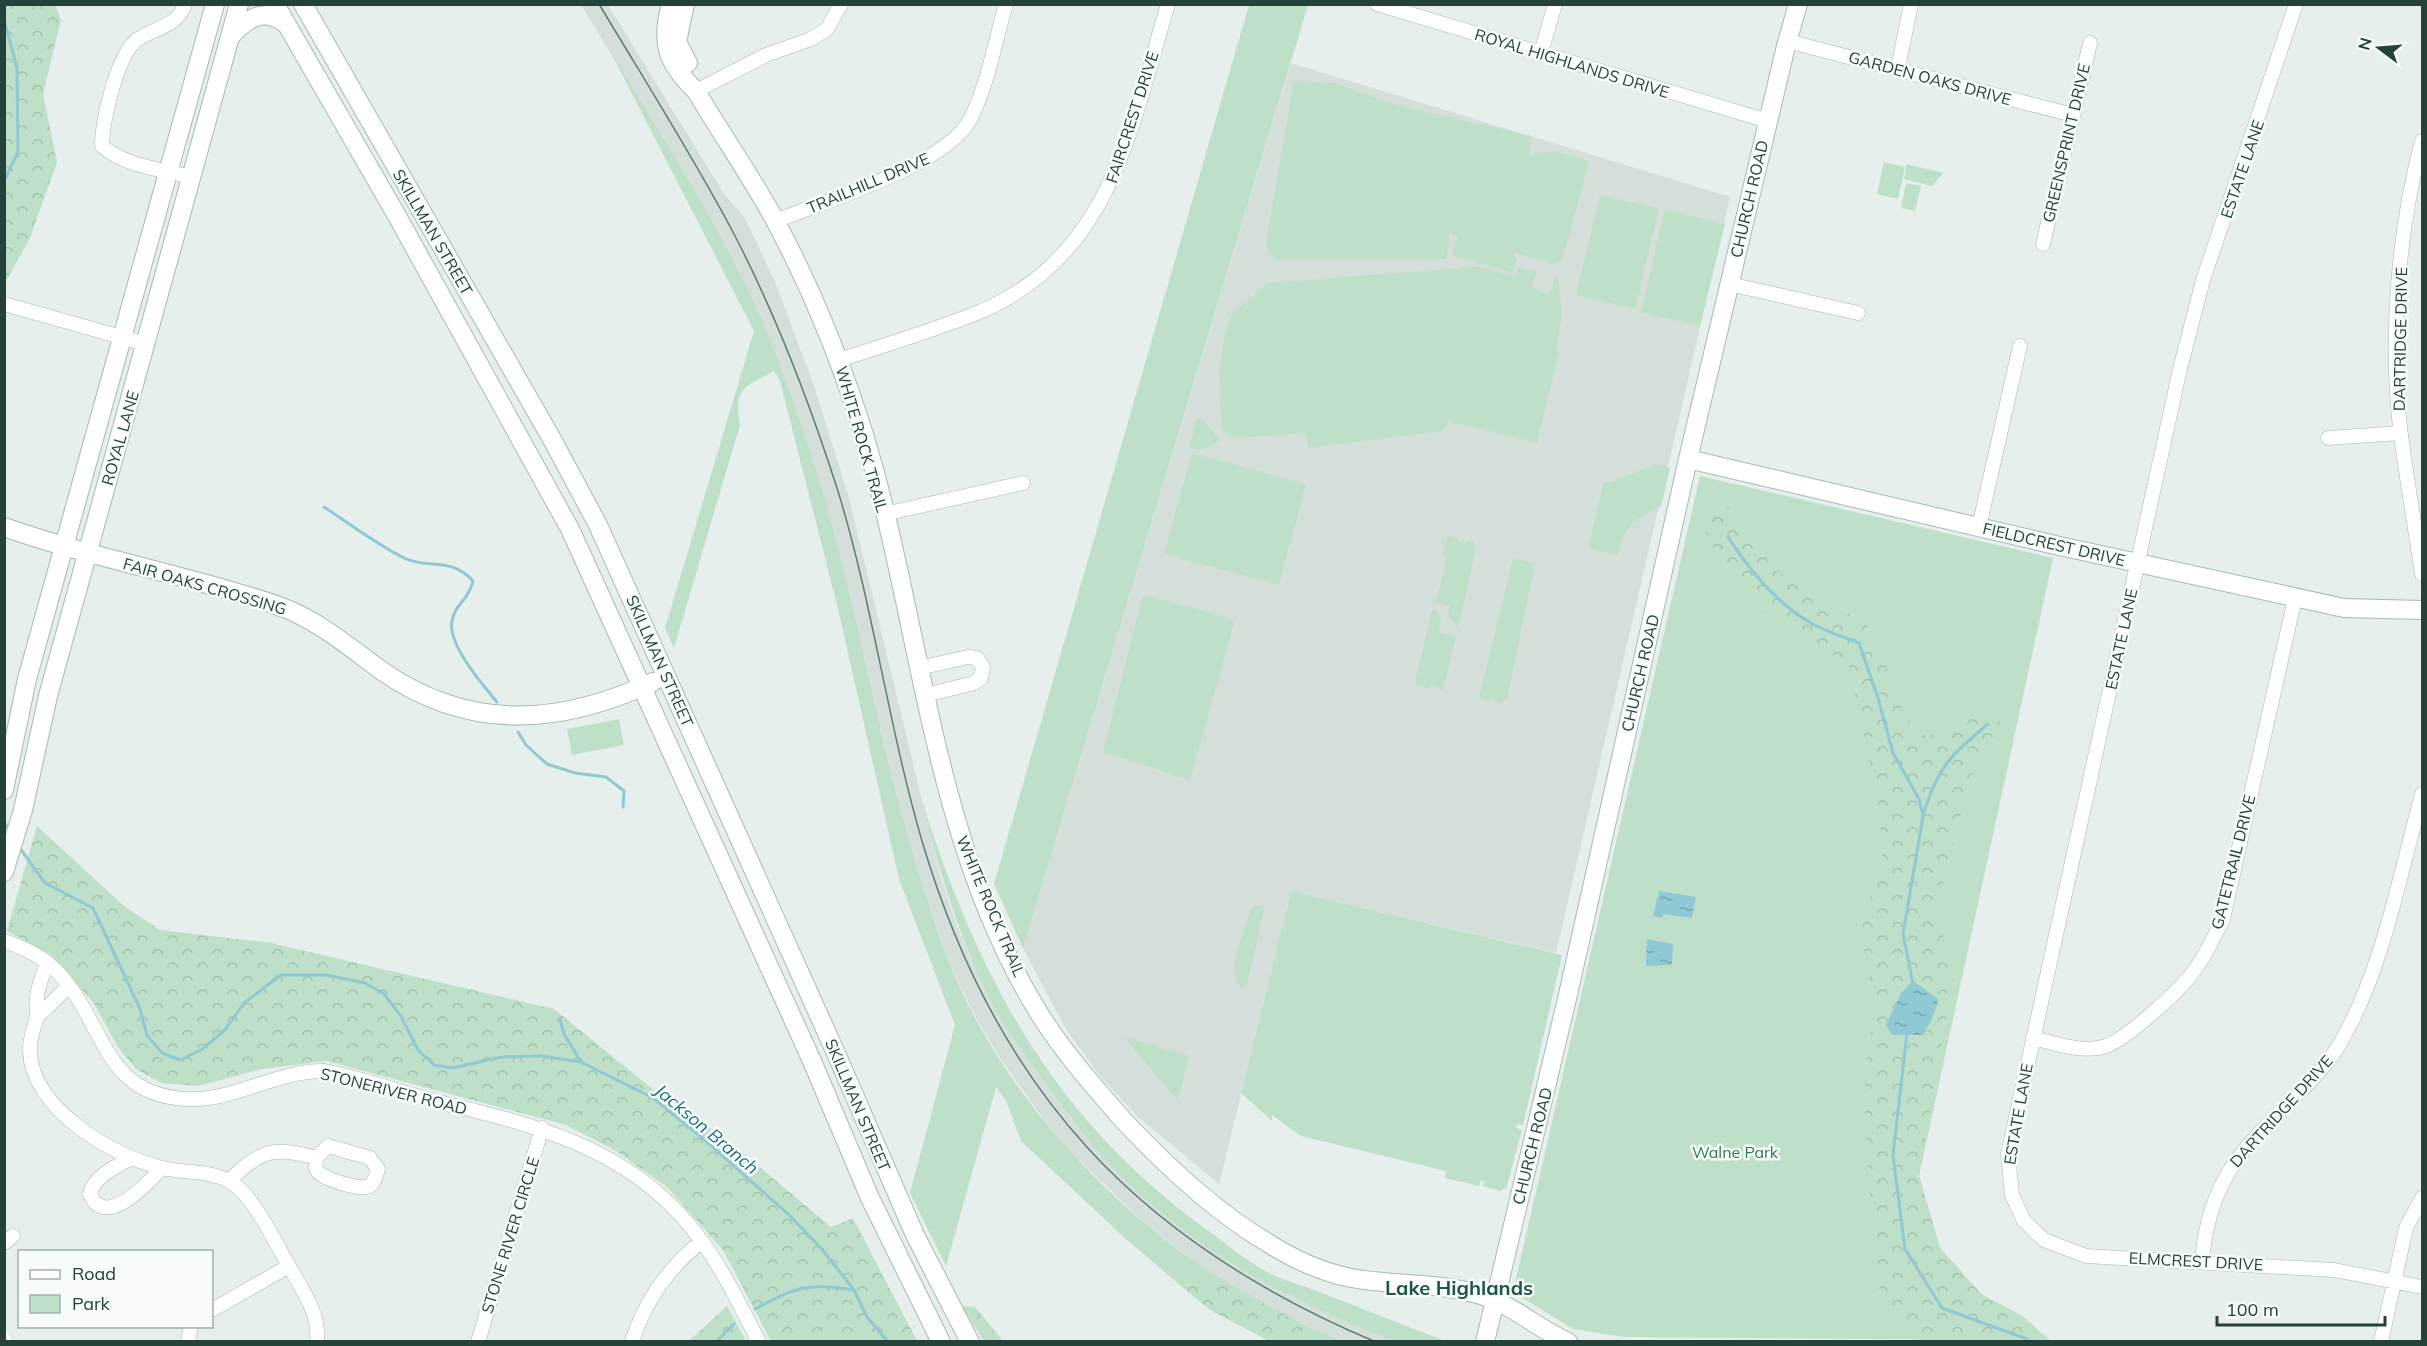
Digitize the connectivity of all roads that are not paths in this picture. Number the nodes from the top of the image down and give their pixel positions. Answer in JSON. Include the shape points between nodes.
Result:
{"nodes":[{"id":1,"x":185,"y":4,"type":"edge"},
{"id":2,"x":215,"y":4,"type":"edge"},
{"id":3,"x":239,"y":4,"type":"edge"},
{"id":4,"x":275,"y":4,"type":"edge"},
{"id":5,"x":303,"y":4,"type":"edge"},
{"id":6,"x":685,"y":4,"type":"edge"},
{"id":7,"x":841,"y":4,"type":"edge"},
{"id":8,"x":1006,"y":4,"type":"edge"},
{"id":9,"x":1168,"y":4,"type":"edge"},
{"id":10,"x":1377,"y":4,"type":"edge"},
{"id":11,"x":1555,"y":4,"type":"edge"},
{"id":12,"x":1798,"y":4,"type":"edge"},
{"id":13,"x":1911,"y":4,"type":"edge"},
{"id":14,"x":2296,"y":4,"type":"edge"},
{"id":15,"x":1393,"y":7,"type":"edge"},
{"id":16,"x":672,"y":16,"type":"edge"},
{"id":17,"x":286,"y":24,"type":"junction"},
{"id":18,"x":229,"y":38,"type":"junction"},
{"id":19,"x":1787,"y":41,"type":"junction"},
{"id":20,"x":2090,"y":43,"type":"dead end"},
{"id":21,"x":1541,"y":53,"type":"junction"},
{"id":22,"x":1898,"y":68,"type":"junction"},
{"id":23,"x":696,"y":91,"type":"junction"},
{"id":24,"x":2073,"y":115,"type":"junction"},
{"id":25,"x":1768,"y":121,"type":"junction"},
{"id":26,"x":2422,"y":141,"type":"edge"},
{"id":27,"x":169,"y":171,"type":"junction"},
{"id":28,"x":191,"y":177,"type":"junction"},
{"id":29,"x":776,"y":221,"type":"junction"},
{"id":30,"x":2043,"y":244,"type":"dead end"},
{"id":31,"x":1729,"y":284,"type":"junction"},
{"id":32,"x":4,"y":304,"type":"edge"},
{"id":33,"x":1858,"y":313,"type":"dead end"},
{"id":34,"x":121,"y":339,"type":"junction"},
{"id":35,"x":146,"y":344,"type":"junction"},
{"id":36,"x":2019,"y":346,"type":"dead end"},
{"id":37,"x":839,"y":360,"type":"junction"},
{"id":38,"x":2400,"y":433,"type":"junction"},
{"id":39,"x":2328,"y":438,"type":"dead end"},
{"id":40,"x":1688,"y":459,"type":"junction"},
{"id":41,"x":1023,"y":483,"type":"dead end"},
{"id":42,"x":884,"y":514,"type":"junction"},
{"id":43,"x":4,"y":527,"type":"edge"},
{"id":44,"x":1979,"y":527,"type":"junction"},
{"id":45,"x":63,"y":545,"type":"junction"},
{"id":46,"x":88,"y":552,"type":"junction"},
{"id":47,"x":2137,"y":563,"type":"junction"},
{"id":48,"x":2422,"y":574,"type":"edge"},
{"id":49,"x":2295,"y":598,"type":"junction"},
{"id":50,"x":2422,"y":610,"type":"edge"},
{"id":51,"x":919,"y":668,"type":"junction"},
{"id":52,"x":665,"y":676,"type":"junction"},
{"id":53,"x":643,"y":686,"type":"junction"},
{"id":54,"x":926,"y":694,"type":"junction"},
{"id":55,"x":4,"y":790,"type":"edge"},
{"id":56,"x":2422,"y":794,"type":"edge"},
{"id":57,"x":4,"y":872,"type":"edge"},
{"id":58,"x":4,"y":941,"type":"edge"},
{"id":59,"x":48,"y":962,"type":"junction"},
{"id":60,"x":69,"y":986,"type":"junction"},
{"id":61,"x":37,"y":1017,"type":"junction"},
{"id":62,"x":2033,"y":1038,"type":"junction"},
{"id":63,"x":863,"y":1115,"type":"junction"},
{"id":64,"x":838,"y":1125,"type":"junction"},
{"id":65,"x":542,"y":1128,"type":"junction"},
{"id":66,"x":131,"y":1158,"type":"junction"},
{"id":67,"x":316,"y":1158,"type":"dead end"},
{"id":68,"x":162,"y":1168,"type":"junction"},
{"id":69,"x":2008,"y":1178,"type":"joint"},
{"id":70,"x":229,"y":1181,"type":"junction"},
{"id":71,"x":2422,"y":1198,"type":"edge"},
{"id":72,"x":702,"y":1241,"type":"junction"},
{"id":73,"x":2202,"y":1260,"type":"junction"},
{"id":74,"x":289,"y":1266,"type":"junction"},
{"id":75,"x":2394,"y":1281,"type":"junction"},
{"id":76,"x":2422,"y":1287,"type":"edge"},
{"id":77,"x":1494,"y":1300,"type":"junction"},
{"id":78,"x":213,"y":1309,"type":"edge"},
{"id":79,"x":317,"y":1341,"type":"edge"},
{"id":80,"x":478,"y":1341,"type":"edge"},
{"id":81,"x":632,"y":1341,"type":"edge"},
{"id":82,"x":759,"y":1341,"type":"edge"},
{"id":83,"x":941,"y":1341,"type":"edge"},
{"id":84,"x":970,"y":1341,"type":"edge"},
{"id":85,"x":1485,"y":1341,"type":"edge"},
{"id":86,"x":1568,"y":1341,"type":"edge"},
{"id":87,"x":2381,"y":1341,"type":"edge"}],
"edges":[{"from":1,"to":27,"type":"street","via":[[176,20],[137,39],[127,53],[118,72],[102,135],[102,146],[111,154],[133,164]]},
{"from":2,"to":27,"type":"main road","name":"ROYAL LANE"},
{"from":3,"to":18,"type":"main road","name":"ROYAL LANE"},
{"from":4,"to":17,"type":"main road","name":"SKILLMAN STREET"},
{"from":5,"to":52,"type":"main road","name":"SKILLMAN STREET","via":[[573,478],[612,553]]},
{"from":6,"to":16,"type":"main road","name":"WHITE ROCK TRAIL"},
{"from":7,"to":23,"type":"street","via":[[827,29],[811,39],[766,55]]},
{"from":8,"to":29,"type":"street","name":"TRAILHILL DRIVE","via":[[979,98],[957,138],[919,164]]},
{"from":9,"to":37,"type":"street","name":"FAIRCREST DRIVE","via":[[1116,175],[1074,242],[1030,284],[996,303]]},
{"from":10,"to":15,"type":"street","name":"ROYAL HIGHLANDS DRIVE"},
{"from":11,"to":21,"type":"street"},
{"from":12,"to":19,"type":"main road","name":"CHURCH ROAD"},
{"from":13,"to":22,"type":"street"},
{"from":14,"to":47,"type":"street","name":"ESTATE LANE","via":[[2193,316]]},
{"from":15,"to":21,"type":"street","name":"ROYAL HIGHLANDS DRIVE"},
{"from":16,"to":23,"type":"main road","name":"WHITE ROCK TRAIL","via":[[664,43],[683,78]]},
{"from":17,"to":18,"type":"main road","via":[[261,14],[242,24]]},
{"from":17,"to":53,"type":"main road","name":"SKILLMAN STREET","via":[[535,464],[570,529]]},
{"from":18,"to":28,"type":"main road","name":"ROYAL LANE"},
{"from":19,"to":22,"type":"street","name":"GARDEN OAKS DRIVE"},
{"from":19,"to":25,"type":"main road","name":"CHURCH ROAD"},
{"from":20,"to":24,"type":"street","name":"GREENSPRINT DRIVE"},
{"from":21,"to":25,"type":"street","name":"ROYAL HIGHLANDS DRIVE"},
{"from":22,"to":24,"type":"street","name":"GARDEN OAKS DRIVE","via":[[1985,95]]},
{"from":23,"to":29,"type":"main road","name":"WHITE ROCK TRAIL"},
{"from":24,"to":30,"type":"street","name":"GREENSPRINT DRIVE"},
{"from":25,"to":31,"type":"main road","name":"CHURCH ROAD"},
{"from":26,"to":38,"type":"street","name":"DARTRIDGE DRIVE","via":[[2404,221],[2397,378]]},
{"from":27,"to":28,"type":"street"},
{"from":27,"to":34,"type":"main road","name":"ROYAL LANE"},
{"from":28,"to":35,"type":"main road","name":"ROYAL LANE"},
{"from":29,"to":37,"type":"main road","name":"WHITE ROCK TRAIL"},
{"from":31,"to":33,"type":"street"},
{"from":31,"to":40,"type":"main road","name":"CHURCH ROAD"},
{"from":32,"to":34,"type":"street"},
{"from":34,"to":35,"type":"street"},
{"from":34,"to":45,"type":"main road","name":"ROYAL LANE"},
{"from":35,"to":46,"type":"main road","name":"ROYAL LANE"},
{"from":36,"to":44,"type":"street"},
{"from":37,"to":42,"type":"main road","name":"WHITE ROCK TRAIL"},
{"from":38,"to":39,"type":"street"},
{"from":38,"to":48,"type":"street","name":"DARTRIDGE DRIVE"},
{"from":40,"to":44,"type":"main road","name":"FIELDCREST DRIVE"},
{"from":40,"to":77,"type":"main road","name":"CHURCH ROAD","via":[[1567,999]]},
{"from":41,"to":42,"type":"street"},
{"from":42,"to":51,"type":"main road","name":"WHITE ROCK TRAIL"},
{"from":43,"to":45,"type":"main road","name":"FAIR OAKS CROSSING"},
{"from":44,"to":47,"type":"main road","name":"FIELDCREST DRIVE"},
{"from":45,"to":46,"type":"main road","name":"FAIR OAKS CROSSING"},
{"from":45,"to":55,"type":"main road","name":"ROYAL LANE","via":[[27,679]]},
{"from":46,"to":53,"type":"main road","name":"FAIR OAKS CROSSING","via":[[300,615],[406,685],[461,708],[545,716],[598,705]]},
{"from":46,"to":57,"type":"main road","name":"ROYAL LANE"},
{"from":47,"to":49,"type":"main road","name":"FIELDCREST DRIVE"},
{"from":47,"to":62,"type":"street","name":"ESTATE LANE"},
{"from":49,"to":50,"type":"main road","name":"FIELDCREST DRIVE","via":[[2362,611]]},
{"from":49,"to":62,"type":"street","name":"GATETRAIL DRIVE","via":[[2223,919],[2209,948],[2192,973],[2123,1037],[2105,1046],[2085,1049]]},
{"from":51,"to":54,"type":"main road","name":"WHITE ROCK TRAIL"},
{"from":51,"to":54,"type":"street","via":[[968,657],[977,658],[983,667],[981,678],[974,683]]},
{"from":52,"to":53,"type":"main road","name":"FAIR OAKS CROSSING"},
{"from":52,"to":63,"type":"main road","name":"SKILLMAN STREET"},
{"from":53,"to":64,"type":"main road","name":"SKILLMAN STREET"},
{"from":54,"to":77,"type":"main road","name":"WHITE ROCK TRAIL","via":[[957,824],[1016,971],[1066,1053],[1158,1158],[1264,1242],[1299,1260],[1355,1279],[1441,1285]]},
{"from":56,"to":73,"type":"street","name":"DARTRIDGE DRIVE","via":[[2362,1001],[2319,1073],[2256,1135],[2230,1167],[2213,1204]]},
{"from":58,"to":59,"type":"street","name":"STONERIVER ROAD","via":[[33,951]]},
{"from":59,"to":60,"type":"street","name":"STONERIVER ROAD"},
{"from":59,"to":61,"type":"street","via":[[37,997]]},
{"from":60,"to":61,"type":"street"},
{"from":60,"to":65,"type":"street","name":"STONERIVER ROAD","via":[[120,1070],[133,1081],[164,1095],[184,1099],[222,1096],[284,1076],[323,1071]]},
{"from":61,"to":66,"type":"street","via":[[29,1049],[39,1087],[70,1119]]},
{"from":62,"to":69,"type":"street","name":"ESTATE LANE","via":[[2008,1154]]},
{"from":63,"to":64,"type":"main road"},
{"from":63,"to":84,"type":"main road","name":"SKILLMAN STREET","via":[[915,1234]]},
{"from":64,"to":83,"type":"main road","name":"SKILLMAN STREET"},
{"from":65,"to":72,"type":"street","name":"STONERIVER ROAD","via":[[583,1144],[632,1173],[655,1191]]},
{"from":65,"to":80,"type":"street","name":"STONE RIVER CIRCLE"},
{"from":66,"to":68,"type":"street"},
{"from":66,"to":68,"type":"street","via":[[92,1186],[90,1194],[98,1206],[111,1208],[135,1194]]},
{"from":67,"to":70,"type":"street","via":[[288,1151],[261,1154]]},
{"from":68,"to":70,"type":"street"},
{"from":69,"to":73,"type":"street","name":"ELMCREST DRIVE","via":[[2024,1221],[2060,1249],[2086,1256]]},
{"from":70,"to":74,"type":"street","via":[[250,1200]]},
{"from":71,"to":75,"type":"street","via":[[2406,1228]]},
{"from":72,"to":81,"type":"street","via":[[670,1271],[651,1299]]},
{"from":72,"to":82,"type":"street","name":"STONERIVER ROAD"},
{"from":73,"to":75,"type":"street","name":"ELMCREST DRIVE","via":[[2334,1270]]},
{"from":74,"to":78,"type":"street"},
{"from":74,"to":79,"type":"street","via":[[313,1309]]},
{"from":75,"to":76,"type":"street","name":"ELMCREST DRIVE"},
{"from":75,"to":87,"type":"street"},
{"from":77,"to":85,"type":"main road","name":"CHURCH ROAD"},
{"from":77,"to":86,"type":"main road","name":"WHITE ROCK TRAIL"}]}
